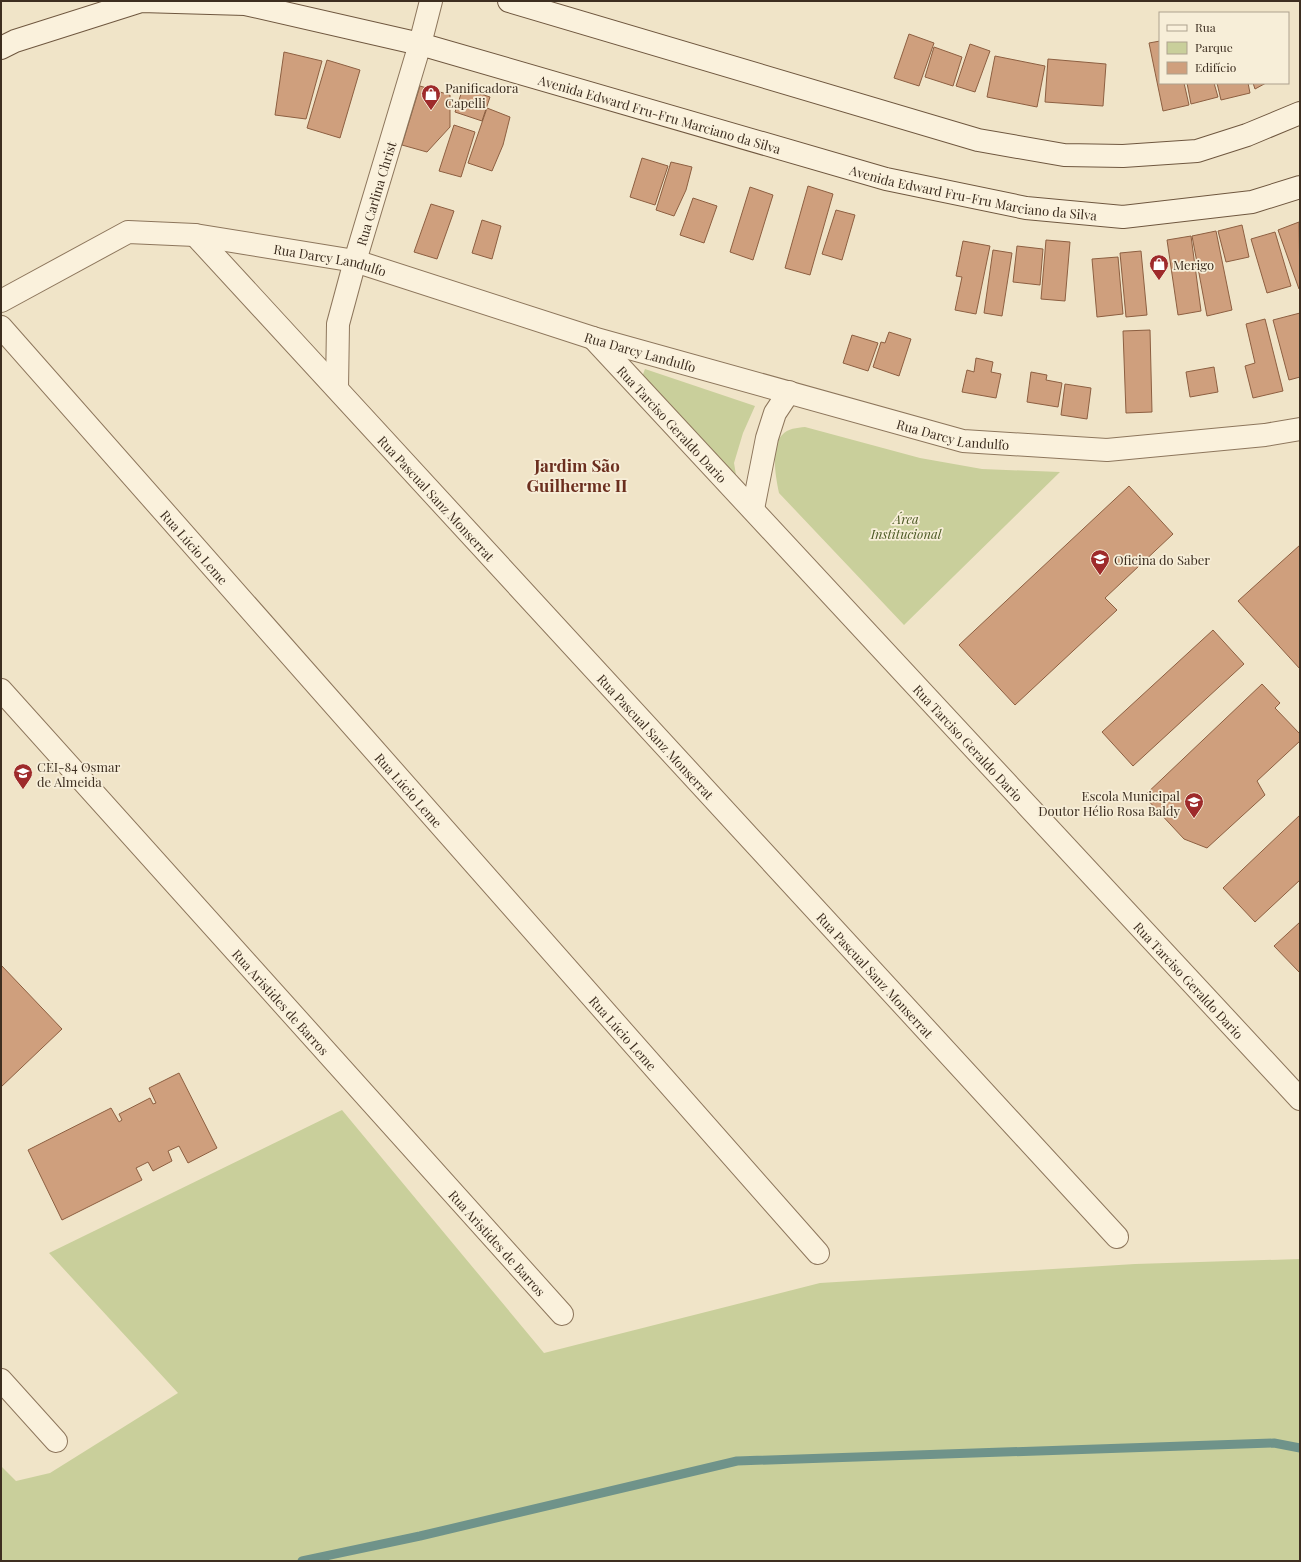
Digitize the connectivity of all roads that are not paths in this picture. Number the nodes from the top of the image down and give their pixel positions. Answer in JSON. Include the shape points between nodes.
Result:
{"nodes":[{"id":1,"x":431,"y":1,"type":"edge"},
{"id":2,"x":509,"y":1,"type":"edge"},
{"id":3,"x":420,"y":44,"type":"junction"},
{"id":4,"x":1,"y":48,"type":"edge"},
{"id":5,"x":1300,"y":113,"type":"edge"},
{"id":6,"x":1300,"y":187,"type":"edge"},
{"id":7,"x":195,"y":235,"type":"junction"},
{"id":8,"x":355,"y":261,"type":"junction"},
{"id":9,"x":1,"y":301,"type":"edge"},
{"id":10,"x":1,"y":327,"type":"edge"},
{"id":11,"x":593,"y":338,"type":"junction"},
{"id":12,"x":337,"y":388,"type":"junction"},
{"id":13,"x":789,"y":392,"type":"junction"},
{"id":14,"x":1300,"y":429,"type":"edge"},
{"id":15,"x":753,"y":509,"type":"junction"},
{"id":16,"x":1,"y":690,"type":"edge"},
{"id":17,"x":1300,"y":1099,"type":"edge"},
{"id":18,"x":1116,"y":1237,"type":"dead end"},
{"id":19,"x":818,"y":1253,"type":"dead end"},
{"id":20,"x":562,"y":1314,"type":"dead end"},
{"id":21,"x":1,"y":1380,"type":"edge"},
{"id":22,"x":56,"y":1441,"type":"dead end"}],
"edges":[{"from":1,"to":3,"type":"street","name":"Rua Carlina Christ"},
{"from":2,"to":5,"type":"street","via":[[978,140],[1064,155],[1123,156],[1197,151],[1247,135]]},
{"from":3,"to":4,"type":"street","name":"Avenida Edward Fru-Fru Marciano da Silva","via":[[245,4],[141,1],[15,41]]},
{"from":3,"to":6,"type":"street","name":"Avenida Edward Fru-Fru Marciano da Silva","via":[[886,179],[1026,208],[1123,217],[1252,202]]},
{"from":3,"to":8,"type":"street","name":"Rua Carlina Christ"},
{"from":7,"to":8,"type":"street","name":"Rua Darcy Landulfo"},
{"from":7,"to":9,"type":"street","name":"Rua Darcy Landulfo","via":[[128,232]]},
{"from":7,"to":12,"type":"street","name":"Rua Pascual Sanz Monserrat"},
{"from":8,"to":11,"type":"street","name":"Rua Darcy Landulfo"},
{"from":8,"to":12,"type":"street","name":"Rua Carlina Christ","via":[[338,324]]},
{"from":10,"to":19,"type":"street","name":"Rua Lúcio Leme"},
{"from":11,"to":13,"type":"street","name":"Rua Darcy Landulfo"},
{"from":11,"to":15,"type":"street","name":"Rua Tarciso Geraldo Dario"},
{"from":12,"to":18,"type":"street","name":"Rua Pascual Sanz Monserrat"},
{"from":13,"to":14,"type":"street","name":"Rua Darcy Landulfo","via":[[963,441],[1107,450],[1265,435]]},
{"from":13,"to":15,"type":"street","via":[[776,412],[767,438]]},
{"from":15,"to":17,"type":"street","name":"Rua Tarciso Geraldo Dario"},
{"from":16,"to":20,"type":"street","name":"Rua Aristides de Barros"},
{"from":21,"to":22,"type":"street"}]}
